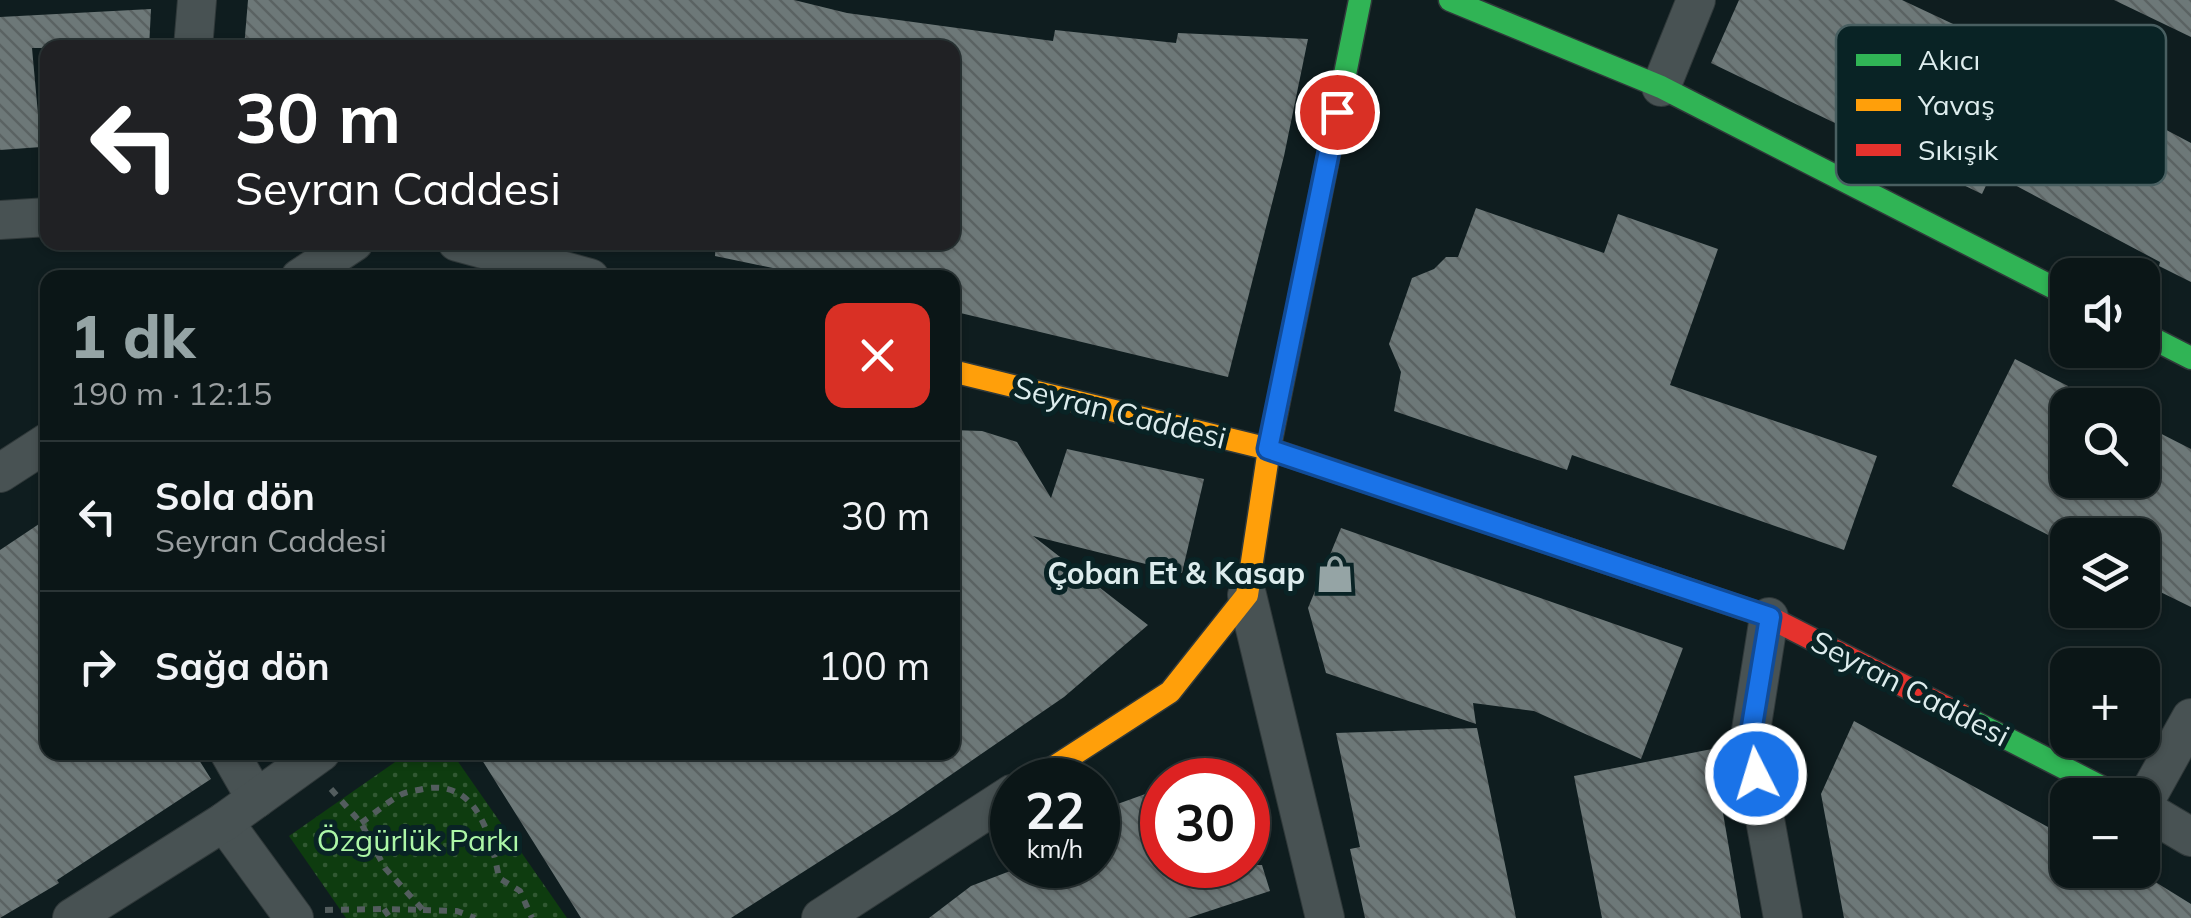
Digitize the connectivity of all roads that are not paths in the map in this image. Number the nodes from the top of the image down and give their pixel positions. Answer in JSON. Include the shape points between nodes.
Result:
{"nodes":[{"id":1,"x":197,"y":0,"type":"edge"},
{"id":2,"x":1360,"y":0,"type":"edge"},
{"id":3,"x":1450,"y":0,"type":"edge"},
{"id":4,"x":1696,"y":0,"type":"edge"},
{"id":5,"x":194,"y":40,"type":"edge"},
{"id":6,"x":1660,"y":87,"type":"junction"},
{"id":7,"x":1836,"y":176,"type":"edge"},
{"id":8,"x":1853,"y":185,"type":"edge"},
{"id":9,"x":40,"y":218,"type":"edge"},
{"id":10,"x":0,"y":220,"type":"edge"},
{"id":11,"x":342,"y":250,"type":"edge"},
{"id":12,"x":487,"y":250,"type":"edge"},
{"id":13,"x":312,"y":270,"type":"edge"},
{"id":14,"x":560,"y":270,"type":"edge"},
{"id":15,"x":2050,"y":285,"type":"edge"},
{"id":16,"x":2160,"y":342,"type":"edge"},
{"id":17,"x":2191,"y":358,"type":"edge"},
{"id":18,"x":960,"y":374,"type":"edge"},
{"id":19,"x":40,"y":449,"type":"edge"},
{"id":20,"x":1268,"y":449,"type":"junction"},
{"id":21,"x":0,"y":473,"type":"edge"},
{"id":22,"x":1247,"y":595,"type":"junction"},
{"id":23,"x":1770,"y":617,"type":"junction"},
{"id":24,"x":2191,"y":718,"type":"edge"},
{"id":25,"x":1068,"y":758,"type":"edge"},
{"id":26,"x":234,"y":760,"type":"edge"},
{"id":27,"x":310,"y":760,"type":"edge"},
{"id":28,"x":2084,"y":778,"type":"edge"},
{"id":29,"x":2158,"y":778,"type":"edge"},
{"id":30,"x":256,"y":799,"type":"junction"},
{"id":31,"x":990,"y":810,"type":"edge"},
{"id":32,"x":2160,"y":818,"type":"edge"},
{"id":33,"x":224,"y":822,"type":"junction"},
{"id":34,"x":2191,"y":837,"type":"edge"},
{"id":35,"x":860,"y":906,"type":"edge"},
{"id":36,"x":292,"y":915,"type":"edge"},
{"id":37,"x":72,"y":918,"type":"edge"},
{"id":38,"x":821,"y":918,"type":"edge"},
{"id":39,"x":1325,"y":918,"type":"edge"},
{"id":40,"x":1783,"y":918,"type":"edge"}],
"edges":[{"from":1,"to":5,"type":"street"},
{"from":2,"to":20,"type":"street"},
{"from":3,"to":6,"type":"street"},
{"from":4,"to":6,"type":"street"},
{"from":6,"to":7,"type":"street"},
{"from":8,"to":15,"type":"street"},
{"from":9,"to":10,"type":"street"},
{"from":11,"to":13,"type":"street"},
{"from":12,"to":14,"type":"street"},
{"from":16,"to":17,"type":"street"},
{"from":18,"to":20,"type":"street","name":"Seyran Caddesi"},
{"from":19,"to":21,"type":"street"},
{"from":20,"to":22,"type":"street"},
{"from":20,"to":23,"type":"street","name":"Seyran Caddesi"},
{"from":22,"to":25,"type":"street","via":[[1170,692]]},
{"from":22,"to":39,"type":"street"},
{"from":23,"to":28,"type":"street","name":"Seyran Caddesi"},
{"from":23,"to":40,"type":"street","via":[[1750,738]]},
{"from":24,"to":29,"type":"street"},
{"from":26,"to":30,"type":"street"},
{"from":27,"to":30,"type":"street"},
{"from":30,"to":33,"type":"street"},
{"from":31,"to":35,"type":"street"},
{"from":32,"to":34,"type":"street"},
{"from":33,"to":36,"type":"street"},
{"from":33,"to":37,"type":"street"},
{"from":35,"to":38,"type":"street"}]}
